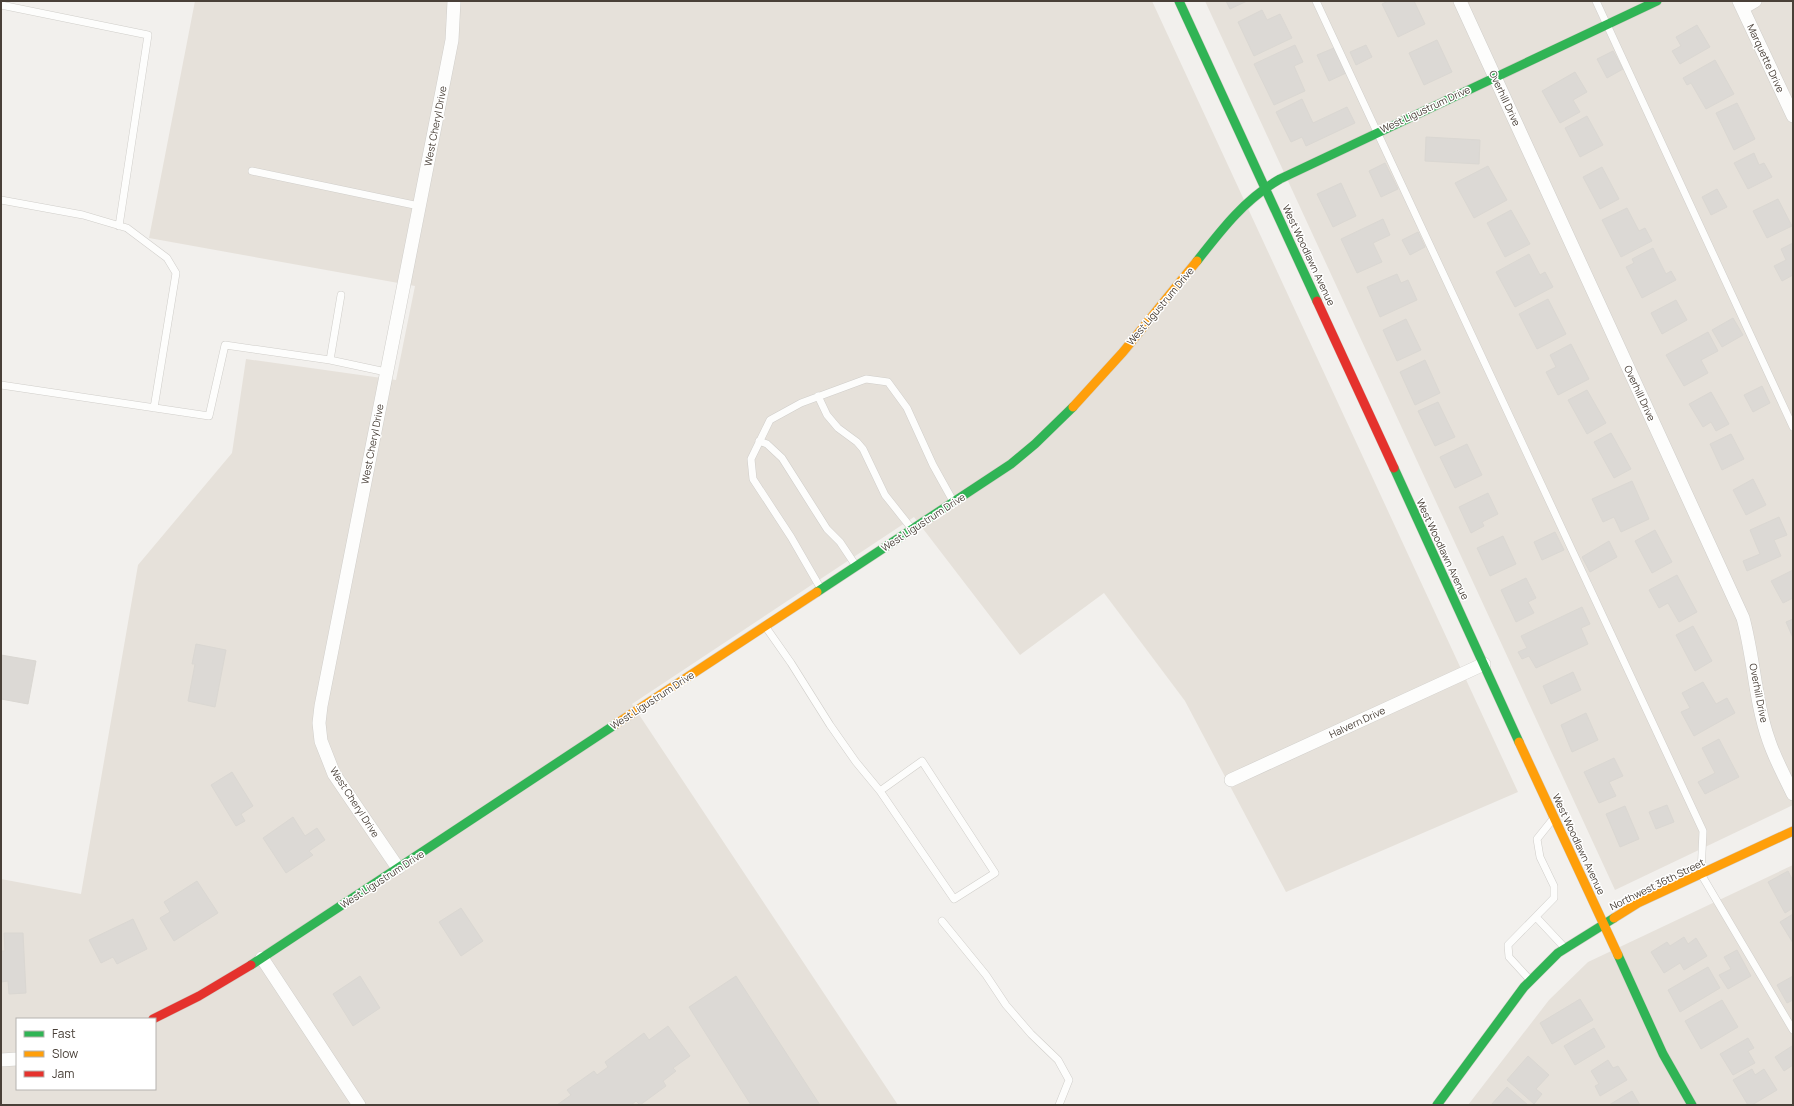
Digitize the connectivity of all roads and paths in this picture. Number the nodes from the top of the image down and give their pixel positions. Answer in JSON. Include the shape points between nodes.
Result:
{"nodes":[{"id":1,"x":454,"y":1,"type":"edge"},
{"id":2,"x":1179,"y":1,"type":"edge"},
{"id":3,"x":1316,"y":1,"type":"edge"},
{"id":4,"x":1460,"y":1,"type":"edge"},
{"id":5,"x":1596,"y":1,"type":"edge"},
{"id":6,"x":1657,"y":1,"type":"edge"},
{"id":7,"x":1755,"y":1,"type":"edge"},
{"id":8,"x":1,"y":5,"type":"edge"},
{"id":9,"x":1741,"y":5,"type":"edge"},
{"id":10,"x":1606,"y":25,"type":"junction"},
{"id":11,"x":1495,"y":76,"type":"junction"},
{"id":12,"x":1793,"y":116,"type":"edge"},
{"id":13,"x":1376,"y":132,"type":"junction"},
{"id":14,"x":252,"y":171,"type":"dead end"},
{"id":15,"x":1266,"y":188,"type":"junction"},
{"id":16,"x":1,"y":200,"type":"edge"},
{"id":17,"x":419,"y":206,"type":"junction"},
{"id":18,"x":119,"y":226,"type":"junction"},
{"id":19,"x":341,"y":295,"type":"dead end"},
{"id":20,"x":330,"y":360,"type":"junction"},
{"id":21,"x":386,"y":372,"type":"junction"},
{"id":22,"x":1,"y":386,"type":"edge"},
{"id":23,"x":818,"y":396,"type":"junction"},
{"id":24,"x":154,"y":408,"type":"junction"},
{"id":25,"x":1793,"y":427,"type":"edge"},
{"id":26,"x":759,"y":441,"type":"junction"},
{"id":27,"x":953,"y":502,"type":"junction"},
{"id":28,"x":912,"y":529,"type":"junction"},
{"id":29,"x":856,"y":567,"type":"junction"},
{"id":30,"x":821,"y":589,"type":"junction"},
{"id":31,"x":765,"y":626,"type":"junction"},
{"id":32,"x":1484,"y":664,"type":"junction"},
{"id":33,"x":1231,"y":780,"type":"dead end"},
{"id":34,"x":880,"y":791,"type":"junction"},
{"id":35,"x":1793,"y":794,"type":"edge"},
{"id":36,"x":1554,"y":817,"type":"junction"},
{"id":37,"x":1793,"y":831,"type":"edge"},
{"id":38,"x":398,"y":868,"type":"junction"},
{"id":39,"x":1701,"y":874,"type":"junction"},
{"id":40,"x":1536,"y":917,"type":"junction"},
{"id":41,"x":942,"y":921,"type":"dead end"},
{"id":42,"x":1604,"y":923,"type":"junction"},
{"id":43,"x":1565,"y":949,"type":"junction"},
{"id":44,"x":262,"y":958,"type":"junction"},
{"id":45,"x":1530,"y":980,"type":"junction"},
{"id":46,"x":155,"y":1018,"type":"edge"},
{"id":47,"x":1793,"y":1030,"type":"edge"},
{"id":48,"x":16,"y":1059,"type":"edge"},
{"id":49,"x":1,"y":1060,"type":"edge"},
{"id":50,"x":359,"y":1105,"type":"edge"},
{"id":51,"x":1059,"y":1105,"type":"edge"},
{"id":52,"x":1437,"y":1105,"type":"edge"},
{"id":53,"x":1692,"y":1105,"type":"edge"}],
"edges":[{"from":1,"to":17,"type":"street","name":"West Cheryl Drive","via":[[452,40]]},
{"from":2,"to":15,"type":"street","name":"West Woodlawn Avenue"},
{"from":3,"to":13,"type":"lane"},
{"from":4,"to":11,"type":"street","name":"Overhill Drive"},
{"from":5,"to":10,"type":"lane"},
{"from":6,"to":10,"type":"street","name":"West Ligustrum Drive"},
{"from":7,"to":9,"type":"street"},
{"from":8,"to":18,"type":"lane","via":[[148,35]]},
{"from":9,"to":12,"type":"street","name":"Marquette Drive"},
{"from":10,"to":11,"type":"street","name":"West Ligustrum Drive"},
{"from":10,"to":25,"type":"lane"},
{"from":11,"to":13,"type":"street","name":"West Ligustrum Drive"},
{"from":11,"to":35,"type":"street","name":"Overhill Drive","via":[[1743,618],[1769,742]]},
{"from":13,"to":15,"type":"street","name":"West Ligustrum Drive","via":[[1293,172]]},
{"from":13,"to":39,"type":"lane","via":[[1703,831]]},
{"from":14,"to":17,"type":"lane"},
{"from":15,"to":27,"type":"street","name":"West Ligustrum Drive","via":[[1245,203],[1228,222],[1063,419],[1011,464]]},
{"from":15,"to":32,"type":"street","name":"West Woodlawn Avenue"},
{"from":16,"to":18,"type":"lane","via":[[83,215]]},
{"from":17,"to":21,"type":"street","name":"West Cheryl Drive"},
{"from":18,"to":24,"type":"lane","via":[[127,228],[167,258],[176,273]]},
{"from":19,"to":20,"type":"lane"},
{"from":20,"to":21,"type":"lane"},
{"from":20,"to":24,"type":"lane","via":[[225,345],[209,416]]},
{"from":21,"to":38,"type":"street","name":"West Cheryl Drive","via":[[319,723],[321,741],[334,774]]},
{"from":22,"to":24,"type":"lane"},
{"from":23,"to":26,"type":"lane","via":[[770,420]]},
{"from":23,"to":27,"type":"lane","via":[[866,379],[888,382],[907,408]]},
{"from":23,"to":28,"type":"lane","via":[[827,415],[838,428],[863,449],[884,495]]},
{"from":26,"to":29,"type":"lane","via":[[767,444],[782,458],[827,529],[840,542]]},
{"from":26,"to":30,"type":"lane","via":[[751,459],[753,479]]},
{"from":27,"to":28,"type":"street","name":"West Ligustrum Drive"},
{"from":28,"to":29,"type":"street","name":"West Ligustrum Drive"},
{"from":29,"to":30,"type":"street","name":"West Ligustrum Drive"},
{"from":30,"to":31,"type":"street","name":"West Ligustrum Drive"},
{"from":31,"to":34,"type":"lane","via":[[792,663],[830,725]]},
{"from":31,"to":38,"type":"street","name":"West Ligustrum Drive"},
{"from":32,"to":33,"type":"street","name":"Halvern Drive"},
{"from":32,"to":36,"type":"street","name":"West Woodlawn Avenue"},
{"from":34,"to":34,"type":"lane","via":[[954,899],[995,873],[922,761]]},
{"from":36,"to":40,"type":"lane","via":[[1537,839],[1540,857],[1554,886],[1554,898]]},
{"from":36,"to":42,"type":"street","name":"West Woodlawn Avenue"},
{"from":37,"to":39,"type":"street","name":"Northwest 36th Street"},
{"from":38,"to":44,"type":"street","name":"West Ligustrum Drive"},
{"from":39,"to":42,"type":"street","name":"Northwest 36th Street","via":[[1638,903]]},
{"from":39,"to":47,"type":"lane"},
{"from":40,"to":43,"type":"lane"},
{"from":40,"to":45,"type":"lane","via":[[1508,945],[1509,957]]},
{"from":41,"to":51,"type":"lane","via":[[986,975],[1006,1005],[1058,1060],[1069,1080]]},
{"from":42,"to":43,"type":"street","name":"Northwest 36th Street"},
{"from":42,"to":53,"type":"street","name":"West Woodlawn Avenue","via":[[1663,1054]]},
{"from":43,"to":45,"type":"street","name":"Northwest 36th Street"},
{"from":44,"to":46,"type":"street","name":"West Ligustrum Drive","via":[[199,996]]},
{"from":44,"to":50,"type":"street"},
{"from":45,"to":52,"type":"street","name":"Northwest 36th Street"},
{"from":48,"to":49,"type":"street"}]}
